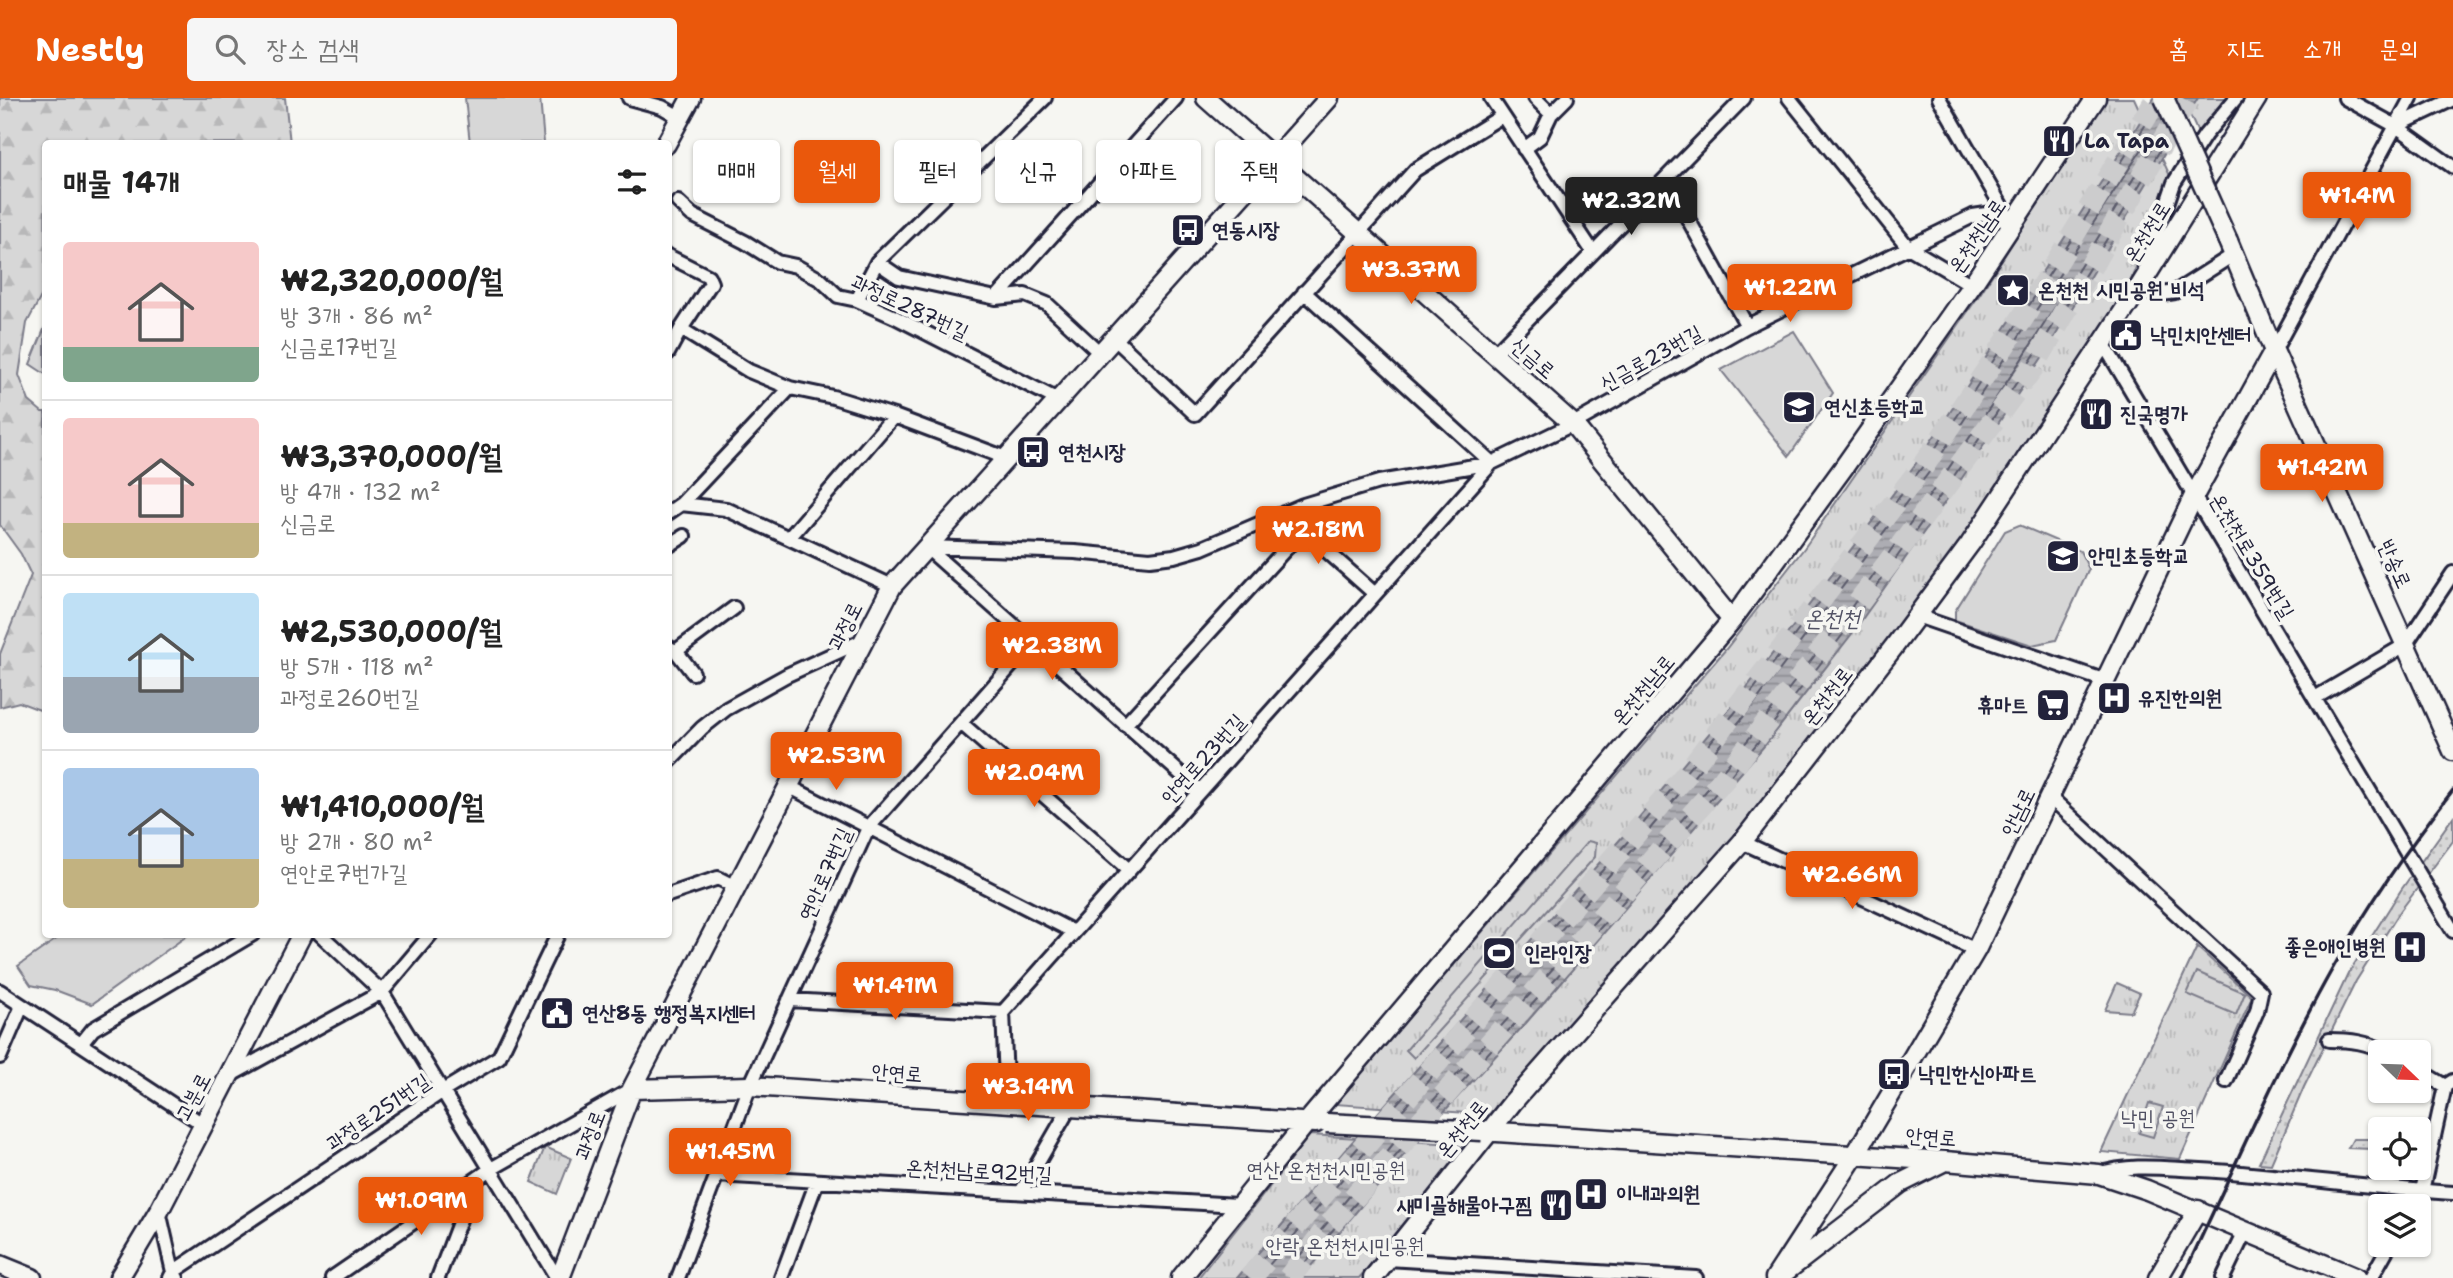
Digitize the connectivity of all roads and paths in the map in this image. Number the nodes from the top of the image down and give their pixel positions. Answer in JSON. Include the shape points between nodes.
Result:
{"nodes":[{"id":1,"x":629,"y":98,"type":"edge"},
{"id":2,"x":691,"y":98,"type":"edge"},
{"id":3,"x":1043,"y":98,"type":"edge"},
{"id":4,"x":1176,"y":98,"type":"edge"},
{"id":5,"x":1206,"y":98,"type":"edge"},
{"id":6,"x":1329,"y":98,"type":"edge"},
{"id":7,"x":1491,"y":98,"type":"edge"},
{"id":8,"x":1535,"y":98,"type":"edge"},
{"id":9,"x":1567,"y":98,"type":"edge"},
{"id":10,"x":1744,"y":98,"type":"edge"},
{"id":11,"x":1789,"y":98,"type":"edge"},
{"id":12,"x":1939,"y":98,"type":"edge"},
{"id":13,"x":2096,"y":98,"type":"edge"},
{"id":14,"x":2164,"y":98,"type":"edge"},
{"id":15,"x":2236,"y":98,"type":"edge"},
{"id":16,"x":2257,"y":98,"type":"edge"},
{"id":17,"x":2345,"y":98,"type":"edge"},
{"id":18,"x":2412,"y":98,"type":"edge"},
{"id":19,"x":2453,"y":99,"type":"edge"},
{"id":20,"x":1550,"y":114,"type":"junction"},
{"id":21,"x":1502,"y":116,"type":"junction"},
{"id":22,"x":681,"y":117,"type":"junction"},
{"id":23,"x":2396,"y":126,"type":"junction"},
{"id":24,"x":668,"y":140,"type":"edge"},
{"id":25,"x":1253,"y":140,"type":"edge"},
{"id":26,"x":1291,"y":140,"type":"edge"},
{"id":27,"x":1524,"y":149,"type":"junction"},
{"id":28,"x":2453,"y":167,"type":"edge"},
{"id":29,"x":1666,"y":179,"type":"junction"},
{"id":30,"x":1302,"y":184,"type":"edge"},
{"id":31,"x":678,"y":202,"type":"dead end"},
{"id":32,"x":1235,"y":203,"type":"edge"},
{"id":33,"x":2012,"y":225,"type":"junction"},
{"id":34,"x":1357,"y":233,"type":"junction"},
{"id":35,"x":1908,"y":247,"type":"junction"},
{"id":36,"x":2231,"y":248,"type":"junction"},
{"id":37,"x":1593,"y":252,"type":"junction"},
{"id":38,"x":672,"y":258,"type":"edge"},
{"id":39,"x":877,"y":262,"type":"junction"},
{"id":40,"x":1972,"y":285,"type":"junction"},
{"id":41,"x":1304,"y":292,"type":"junction"},
{"id":42,"x":2137,"y":292,"type":"junction"},
{"id":43,"x":996,"y":298,"type":"junction"},
{"id":44,"x":857,"y":300,"type":"junction"},
{"id":45,"x":1747,"y":326,"type":"junction"},
{"id":46,"x":681,"y":329,"type":"junction"},
{"id":47,"x":1114,"y":338,"type":"junction"},
{"id":48,"x":2102,"y":344,"type":"junction"},
{"id":49,"x":672,"y":346,"type":"edge"},
{"id":50,"x":2274,"y":351,"type":"junction"},
{"id":51,"x":1100,"y":353,"type":"junction"},
{"id":52,"x":1494,"y":354,"type":"junction"},
{"id":53,"x":790,"y":388,"type":"junction"},
{"id":54,"x":1058,"y":400,"type":"junction"},
{"id":55,"x":894,"y":416,"type":"junction"},
{"id":56,"x":1573,"y":424,"type":"junction"},
{"id":57,"x":1006,"y":458,"type":"junction"},
{"id":58,"x":1492,"y":463,"type":"junction"},
{"id":59,"x":2194,"y":496,"type":"junction"},
{"id":60,"x":681,"y":503,"type":"junction"},
{"id":61,"x":672,"y":510,"type":"edge"},
{"id":62,"x":1284,"y":513,"type":"junction"},
{"id":63,"x":1303,"y":530,"type":"junction"},
{"id":64,"x":684,"y":536,"type":"dead end"},
{"id":65,"x":789,"y":538,"type":"junction"},
{"id":66,"x":672,"y":544,"type":"edge"},
{"id":67,"x":926,"y":547,"type":"junction"},
{"id":68,"x":2453,"y":573,"type":"edge"},
{"id":69,"x":892,"y":586,"type":"junction"},
{"id":70,"x":1375,"y":594,"type":"junction"},
{"id":71,"x":734,"y":608,"type":"dead end"},
{"id":72,"x":1917,"y":616,"type":"junction"},
{"id":73,"x":1732,"y":621,"type":"junction"},
{"id":74,"x":864,"y":640,"type":"junction"},
{"id":75,"x":1032,"y":642,"type":"junction"},
{"id":76,"x":2406,"y":645,"type":"junction"},
{"id":77,"x":672,"y":649,"type":"edge"},
{"id":78,"x":693,"y":673,"type":"dead end"},
{"id":79,"x":2106,"y":681,"type":"junction"},
{"id":80,"x":2315,"y":698,"type":"junction"},
{"id":81,"x":961,"y":723,"type":"junction"},
{"id":82,"x":1125,"y":724,"type":"junction"},
{"id":83,"x":2453,"y":751,"type":"edge"},
{"id":84,"x":672,"y":759,"type":"edge"},
{"id":85,"x":788,"y":786,"type":"junction"},
{"id":86,"x":1200,"y":791,"type":"junction"},
{"id":87,"x":2050,"y":797,"type":"junction"},
{"id":88,"x":868,"y":828,"type":"junction"},
{"id":89,"x":1742,"y":842,"type":"junction"},
{"id":90,"x":1129,"y":870,"type":"junction"},
{"id":91,"x":736,"y":887,"type":"junction"},
{"id":92,"x":672,"y":894,"type":"edge"},
{"id":93,"x":2453,"y":931,"type":"edge"},
{"id":94,"x":1074,"y":932,"type":"junction"},
{"id":95,"x":246,"y":938,"type":"edge"},
{"id":96,"x":300,"y":938,"type":"edge"},
{"id":97,"x":324,"y":938,"type":"edge"},
{"id":98,"x":428,"y":938,"type":"edge"},
{"id":99,"x":556,"y":938,"type":"edge"},
{"id":100,"x":1976,"y":950,"type":"junction"},
{"id":101,"x":0,"y":991,"type":"edge"},
{"id":102,"x":382,"y":992,"type":"junction"},
{"id":103,"x":789,"y":1000,"type":"junction"},
{"id":104,"x":22,"y":1006,"type":"junction"},
{"id":105,"x":1003,"y":1012,"type":"junction"},
{"id":106,"x":2329,"y":1041,"type":"dead end"},
{"id":107,"x":81,"y":1044,"type":"junction"},
{"id":108,"x":2368,"y":1044,"type":"edge"},
{"id":109,"x":0,"y":1057,"type":"edge"},
{"id":110,"x":2431,"y":1075,"type":"edge"},
{"id":111,"x":229,"y":1076,"type":"junction"},
{"id":112,"x":2225,"y":1081,"type":"dead end"},
{"id":113,"x":2449,"y":1083,"type":"edge"},
{"id":114,"x":750,"y":1086,"type":"junction"},
{"id":115,"x":632,"y":1089,"type":"junction"},
{"id":116,"x":443,"y":1091,"type":"junction"},
{"id":117,"x":1007,"y":1103,"type":"junction"},
{"id":118,"x":1070,"y":1107,"type":"junction"},
{"id":119,"x":1307,"y":1122,"type":"junction"},
{"id":120,"x":204,"y":1125,"type":"junction"},
{"id":121,"x":1485,"y":1132,"type":"junction"},
{"id":122,"x":1855,"y":1155,"type":"junction"},
{"id":123,"x":1945,"y":1161,"type":"junction"},
{"id":124,"x":491,"y":1169,"type":"junction"},
{"id":125,"x":2099,"y":1174,"type":"junction"},
{"id":126,"x":717,"y":1175,"type":"junction"},
{"id":127,"x":476,"y":1179,"type":"junction"},
{"id":128,"x":817,"y":1181,"type":"junction"},
{"id":129,"x":2421,"y":1191,"type":"junction"},
{"id":130,"x":1021,"y":1192,"type":"junction"},
{"id":131,"x":2453,"y":1193,"type":"edge"},
{"id":132,"x":2419,"y":1194,"type":"edge"},
{"id":133,"x":1238,"y":1205,"type":"junction"},
{"id":134,"x":2198,"y":1210,"type":"junction"},
{"id":135,"x":159,"y":1211,"type":"junction"},
{"id":136,"x":2246,"y":1230,"type":"junction"},
{"id":137,"x":2383,"y":1257,"type":"edge"},
{"id":138,"x":1388,"y":1259,"type":"junction"},
{"id":139,"x":0,"y":1265,"type":"edge"},
{"id":140,"x":173,"y":1276,"type":"edge"},
{"id":141,"x":32,"y":1278,"type":"edge"},
{"id":142,"x":119,"y":1278,"type":"edge"},
{"id":143,"x":332,"y":1278,"type":"edge"},
{"id":144,"x":438,"y":1278,"type":"edge"},
{"id":145,"x":559,"y":1278,"type":"edge"},
{"id":146,"x":678,"y":1278,"type":"edge"},
{"id":147,"x":780,"y":1278,"type":"edge"},
{"id":148,"x":1181,"y":1278,"type":"edge"},
{"id":149,"x":1373,"y":1278,"type":"edge"},
{"id":150,"x":1696,"y":1278,"type":"edge"},
{"id":151,"x":1777,"y":1278,"type":"edge"},
{"id":152,"x":2158,"y":1278,"type":"edge"},
{"id":153,"x":2223,"y":1278,"type":"edge"},
{"id":154,"x":2357,"y":1278,"type":"edge"},
{"id":155,"x":2371,"y":1278,"type":"edge"}],
"edges":[{"from":1,"to":22,"type":"street"},
{"from":2,"to":22,"type":"street"},
{"from":3,"to":39,"type":"street"},
{"from":4,"to":43,"type":"street"},
{"from":5,"to":25,"type":"street","name":"신금로"},
{"from":6,"to":26,"type":"street","name":"과정로"},
{"from":7,"to":21,"type":"street"},
{"from":8,"to":20,"type":"street"},
{"from":9,"to":20,"type":"street"},
{"from":10,"to":29,"type":"street"},
{"from":11,"to":35,"type":"street"},
{"from":12,"to":33,"type":"street"},
{"from":13,"to":33,"type":"street","name":"온천천남로"},
{"from":14,"to":36,"type":"street","name":"반송로","bridge":true},
{"from":15,"to":42,"type":"street","via":[[2174,183]]},
{"from":16,"to":42,"type":"street","name":"온천천로"},
{"from":17,"to":23,"type":"street"},
{"from":18,"to":23,"type":"street"},
{"from":19,"to":23,"type":"street"},
{"from":20,"to":27,"type":"street","via":[[1539,137]]},
{"from":21,"to":27,"type":"street"},
{"from":21,"to":34,"type":"street","via":[[1415,170]]},
{"from":22,"to":24,"type":"street"},
{"from":23,"to":28,"type":"street"},
{"from":23,"to":50,"type":"street"},
{"from":27,"to":37,"type":"street"},
{"from":29,"to":37,"type":"street"},
{"from":29,"to":45,"type":"street"},
{"from":30,"to":34,"type":"street","name":"신금로"},
{"from":31,"to":44,"type":"street","name":"과정로287번길","via":[[692,215],[777,262],[821,280],[838,296]]},
{"from":32,"to":47,"type":"street","name":"과정로"},
{"from":33,"to":35,"type":"street","name":"신금로23번길","via":[[1993,213],[1973,216]]},
{"from":33,"to":40,"type":"street","name":"온천천남로"},
{"from":34,"to":41,"type":"street"},
{"from":34,"to":52,"type":"street","name":"신금로"},
{"from":35,"to":40,"type":"street"},
{"from":35,"to":45,"type":"street","name":"신금로23번길"},
{"from":36,"to":42,"type":"street","via":[[2175,292]]},
{"from":36,"to":50,"type":"street","name":"반송로"},
{"from":37,"to":52,"type":"street"},
{"from":38,"to":46,"type":"street","via":[[708,276],[711,283]]},
{"from":39,"to":43,"type":"street","via":[[899,277]]},
{"from":39,"to":44,"type":"street"},
{"from":40,"to":73,"type":"street","name":"온천천남로"},
{"from":41,"to":47,"type":"street","via":[[1195,414]]},
{"from":41,"to":58,"type":"street"},
{"from":42,"to":48,"type":"street","name":"온천천로"},
{"from":43,"to":51,"type":"street","via":[[1024,295],[1047,304]]},
{"from":44,"to":54,"type":"street","name":"과정로287번길"},
{"from":45,"to":56,"type":"street","name":"신금로23번길"},
{"from":46,"to":49,"type":"street"},
{"from":46,"to":53,"type":"street","via":[[749,371]]},
{"from":47,"to":51,"type":"street","name":"과정로"},
{"from":48,"to":59,"type":"street","name":"온천천로359번길"},
{"from":48,"to":72,"type":"street","name":"온천천로"},
{"from":50,"to":59,"type":"street","name":"안남로"},
{"from":50,"to":76,"type":"street","name":"반송로"},
{"from":51,"to":54,"type":"street","name":"과정로"},
{"from":52,"to":56,"type":"street","name":"신금로"},
{"from":53,"to":55,"type":"street"},
{"from":53,"to":60,"type":"street"},
{"from":54,"to":57,"type":"street","name":"과정로"},
{"from":55,"to":57,"type":"street"},
{"from":55,"to":65,"type":"street"},
{"from":56,"to":58,"type":"street","name":"신금로23번길"},
{"from":56,"to":73,"type":"street","name":"신금로"},
{"from":57,"to":67,"type":"street","name":"과정로"},
{"from":58,"to":62,"type":"street","via":[[1379,482]]},
{"from":58,"to":70,"type":"street","name":"안연로23번길"},
{"from":59,"to":79,"type":"street","name":"안남로"},
{"from":59,"to":80,"type":"street","name":"온천천로359번길"},
{"from":60,"to":61,"type":"street"},
{"from":60,"to":65,"type":"street","via":[[726,509]]},
{"from":62,"to":63,"type":"street"},
{"from":62,"to":67,"type":"street","via":[[1202,548],[1150,559]]},
{"from":63,"to":70,"type":"street"},
{"from":63,"to":82,"type":"street"},
{"from":64,"to":66,"type":"street"},
{"from":65,"to":69,"type":"street"},
{"from":67,"to":69,"type":"street","name":"과정로"},
{"from":67,"to":75,"type":"street"},
{"from":68,"to":76,"type":"street"},
{"from":69,"to":74,"type":"street","name":"과정로"},
{"from":70,"to":86,"type":"street","name":"안연로23번길"},
{"from":71,"to":77,"type":"street"},
{"from":72,"to":79,"type":"street"},
{"from":72,"to":89,"type":"street","name":"온천천로"},
{"from":73,"to":119,"type":"street","name":"온천천남로"},
{"from":74,"to":84,"type":"street","via":[[726,709]]},
{"from":74,"to":85,"type":"street","name":"과정로"},
{"from":75,"to":81,"type":"street","name":"연안로7번길"},
{"from":75,"to":82,"type":"street"},
{"from":76,"to":80,"type":"street"},
{"from":76,"to":83,"type":"street","name":"반송로"},
{"from":77,"to":78,"type":"street"},
{"from":79,"to":87,"type":"street","name":"안남로"},
{"from":80,"to":93,"type":"street","name":"온천천로359번길"},
{"from":81,"to":88,"type":"street","name":"연안로7번길"},
{"from":81,"to":90,"type":"street"},
{"from":82,"to":86,"type":"street"},
{"from":85,"to":88,"type":"street"},
{"from":85,"to":91,"type":"street","name":"과정로"},
{"from":86,"to":90,"type":"street","name":"안연로23번길"},
{"from":87,"to":100,"type":"street","name":"안남로"},
{"from":87,"to":112,"type":"street","via":[[2261,992]]},
{"from":88,"to":94,"type":"street"},
{"from":88,"to":103,"type":"street","name":"연안로7번길"},
{"from":89,"to":100,"type":"street"},
{"from":89,"to":121,"type":"street","name":"온천천로"},
{"from":90,"to":94,"type":"street","name":"안연로23번길"},
{"from":91,"to":92,"type":"street","via":[[718,878]]},
{"from":91,"to":115,"type":"street","name":"과정로"},
{"from":94,"to":105,"type":"street","name":"안연로23번길"},
{"from":95,"to":107,"type":"street","via":[[93,1029]]},
{"from":96,"to":111,"type":"street","name":"고분로"},
{"from":97,"to":102,"type":"street"},
{"from":98,"to":102,"type":"street"},
{"from":99,"to":116,"type":"street","name":"과정로251번길","via":[[499,1057]]},
{"from":100,"to":122,"type":"street","name":"안남로"},
{"from":101,"to":104,"type":"street"},
{"from":102,"to":111,"type":"street"},
{"from":102,"to":116,"type":"street"},
{"from":103,"to":105,"type":"street"},
{"from":103,"to":114,"type":"street","name":"연안로7번길"},
{"from":104,"to":107,"type":"street"},
{"from":104,"to":109,"type":"street"},
{"from":105,"to":117,"type":"street"},
{"from":106,"to":108,"type":"street"},
{"from":107,"to":120,"type":"street"},
{"from":110,"to":113,"type":"street"},
{"from":111,"to":120,"type":"street","name":"고분로"},
{"from":113,"to":129,"type":"street"},
{"from":114,"to":115,"type":"street","name":"안연로"},
{"from":114,"to":117,"type":"street","name":"안연로"},
{"from":114,"to":126,"type":"street","name":"연안로7번길"},
{"from":115,"to":124,"type":"street"},
{"from":115,"to":145,"type":"street","name":"과정로"},
{"from":116,"to":124,"type":"street"},
{"from":116,"to":140,"type":"street","name":"과정로251번길"},
{"from":117,"to":118,"type":"street","name":"안연로"},
{"from":118,"to":119,"type":"street","name":"안연로"},
{"from":118,"to":130,"type":"street"},
{"from":119,"to":121,"type":"street","name":"안연로","bridge":true},
{"from":119,"to":133,"type":"street","name":"온천천남로"},
{"from":120,"to":135,"type":"street","name":"고분로"},
{"from":121,"to":122,"type":"street","name":"안연로"},
{"from":121,"to":138,"type":"street","name":"온천천로"},
{"from":122,"to":123,"type":"street","name":"안연로"},
{"from":122,"to":151,"type":"street","name":"안남로"},
{"from":123,"to":125,"type":"street","name":"안연로"},
{"from":123,"to":151,"type":"street","name":"안남로","via":[[1901,1183]]},
{"from":124,"to":127,"type":"street"},
{"from":124,"to":145,"type":"street"},
{"from":125,"to":129,"type":"street","via":[[2124,1167],[2214,1171]]},
{"from":125,"to":134,"type":"street","name":"안연로"},
{"from":126,"to":128,"type":"street","name":"온천천남로92번길"},
{"from":126,"to":146,"type":"street","name":"연안로7번길"},
{"from":127,"to":143,"type":"street"},
{"from":127,"to":144,"type":"street"},
{"from":128,"to":130,"type":"street","name":"온천천남로92번길"},
{"from":128,"to":147,"type":"street"},
{"from":129,"to":131,"type":"street"},
{"from":129,"to":132,"type":"street"},
{"from":130,"to":133,"type":"street","name":"온천천남로92번길"},
{"from":133,"to":148,"type":"street","name":"온천천남로"},
{"from":134,"to":136,"type":"street","name":"안연로"},
{"from":134,"to":152,"type":"street"},
{"from":135,"to":140,"type":"street"},
{"from":135,"to":142,"type":"street","name":"고분로"},
{"from":136,"to":153,"type":"street"},
{"from":136,"to":154,"type":"street","name":"안연로"},
{"from":137,"to":155,"type":"street"},
{"from":138,"to":149,"type":"street","name":"온천천로"},
{"from":138,"to":150,"type":"street"},
{"from":139,"to":141,"type":"street"}]}
